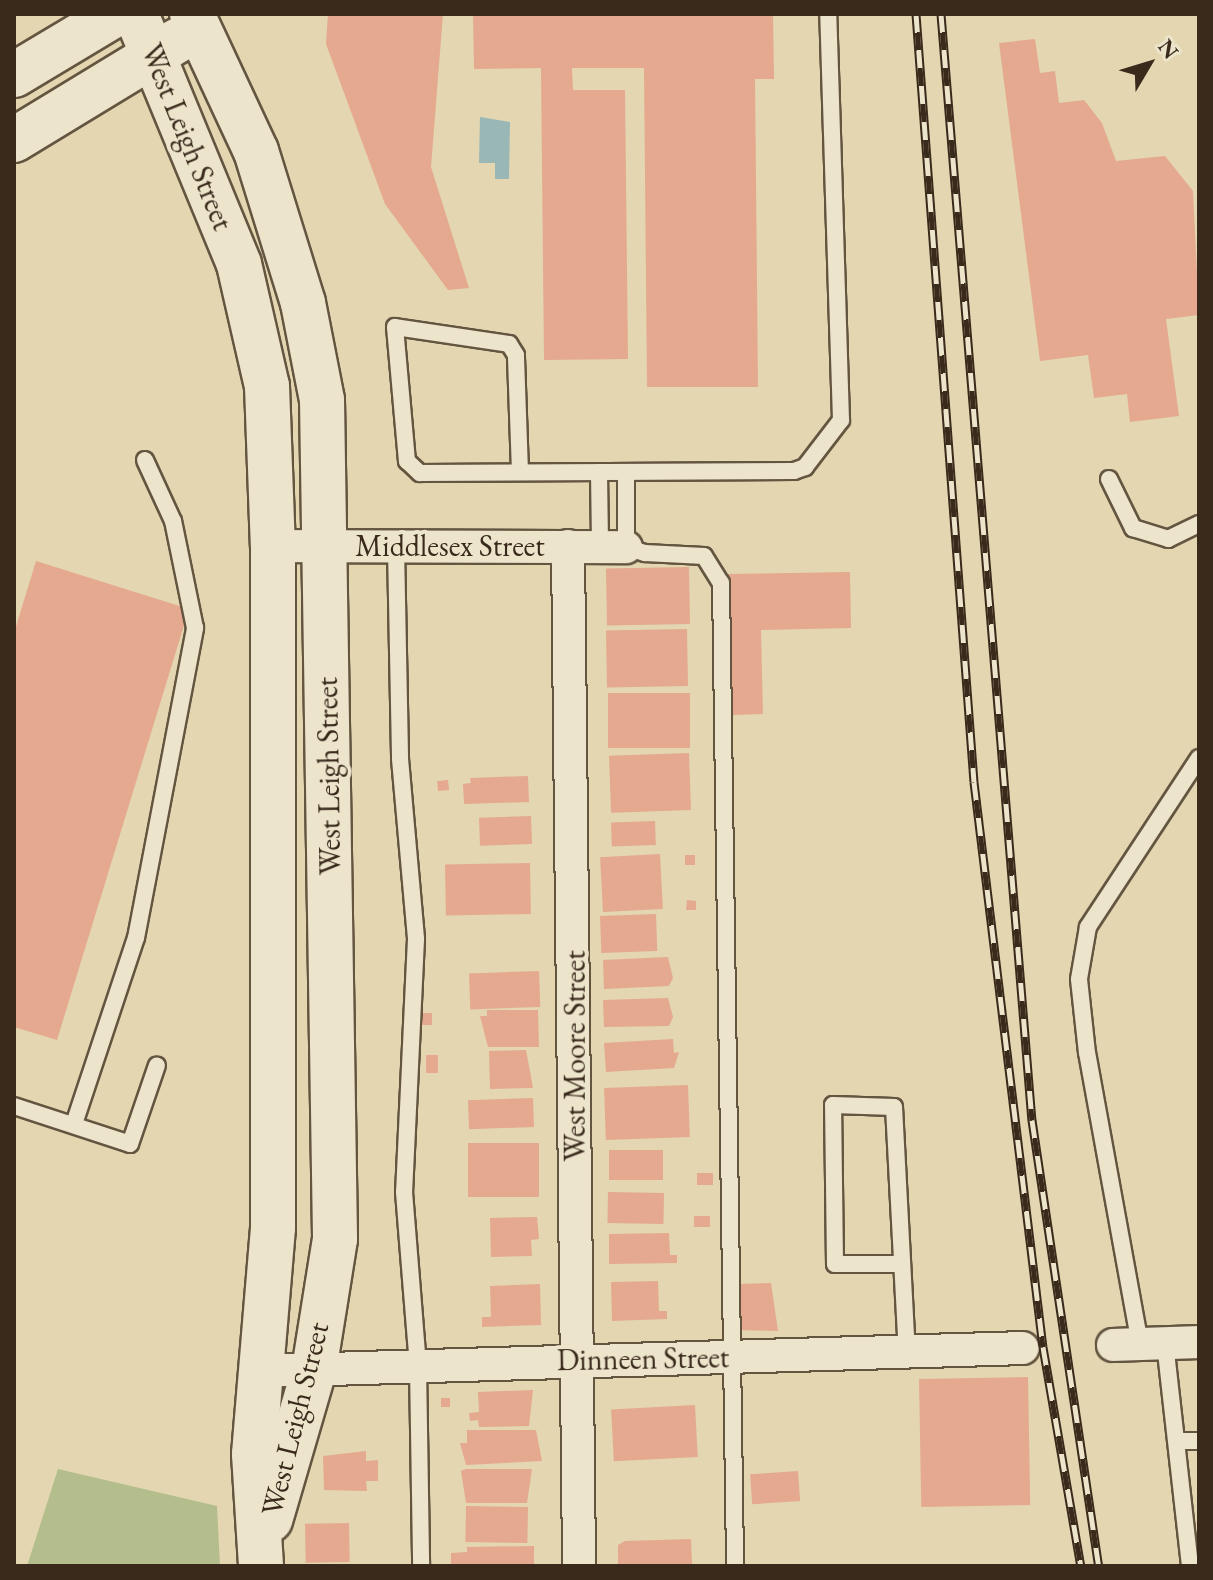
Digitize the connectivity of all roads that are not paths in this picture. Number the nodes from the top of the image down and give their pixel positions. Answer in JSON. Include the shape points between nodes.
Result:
{"nodes":[{"id":1,"x":116,"y":14,"type":"edge"},
{"id":2,"x":136,"y":14,"type":"edge"},
{"id":3,"x":828,"y":14,"type":"edge"},
{"id":4,"x":203,"y":19,"type":"edge"},
{"id":5,"x":154,"y":55,"type":"junction"},
{"id":6,"x":14,"y":75,"type":"edge"},
{"id":7,"x":14,"y":140,"type":"edge"},
{"id":8,"x":145,"y":460,"type":"dead end"},
{"id":9,"x":520,"y":472,"type":"junction"},
{"id":10,"x":599,"y":472,"type":"junction"},
{"id":11,"x":626,"y":472,"type":"junction"},
{"id":12,"x":1109,"y":479,"type":"dead end"},
{"id":13,"x":1199,"y":524,"type":"edge"},
{"id":14,"x":273,"y":546,"type":"junction"},
{"id":15,"x":326,"y":546,"type":"junction"},
{"id":16,"x":598,"y":546,"type":"junction"},
{"id":17,"x":396,"y":547,"type":"junction"},
{"id":18,"x":1199,"y":758,"type":"edge"},
{"id":19,"x":157,"y":1065,"type":"dead end"},
{"id":20,"x":14,"y":1106,"type":"edge"},
{"id":21,"x":74,"y":1124,"type":"junction"},
{"id":22,"x":900,"y":1264,"type":"junction"},
{"id":23,"x":1199,"y":1342,"type":"edge"},
{"id":24,"x":1139,"y":1344,"type":"junction"},
{"id":25,"x":1023,"y":1348,"type":"dead end"},
{"id":26,"x":907,"y":1351,"type":"junction"},
{"id":27,"x":731,"y":1357,"type":"junction"},
{"id":28,"x":577,"y":1360,"type":"junction"},
{"id":29,"x":418,"y":1366,"type":"junction"},
{"id":30,"x":314,"y":1370,"type":"junction"},
{"id":31,"x":263,"y":1371,"type":"junction"},
{"id":32,"x":1178,"y":1441,"type":"junction"},
{"id":33,"x":1199,"y":1441,"type":"edge"},
{"id":34,"x":261,"y":1559,"type":"edge"},
{"id":35,"x":421,"y":1566,"type":"edge"},
{"id":36,"x":579,"y":1566,"type":"edge"},
{"id":37,"x":735,"y":1566,"type":"edge"},
{"id":38,"x":1190,"y":1566,"type":"edge"}],
"edges":[{"from":1,"to":6,"type":"street"},
{"from":2,"to":5,"type":"street","name":"West Leigh Street"},
{"from":3,"to":11,"type":"lane","via":[[841,420],[805,467],[794,471]]},
{"from":4,"to":5,"type":"street"},
{"from":4,"to":15,"type":"street","name":"West Leigh Street","via":[[256,151],[303,303],[322,400]]},
{"from":5,"to":7,"type":"street"},
{"from":5,"to":14,"type":"street","name":"West Leigh Street","via":[[239,264],[256,331],[267,386]]},
{"from":8,"to":21,"type":"lane","via":[[173,521],[195,628],[136,938]]},
{"from":9,"to":9,"type":"lane","via":[[420,473],[407,461],[395,327],[509,344],[516,355]]},
{"from":9,"to":10,"type":"lane"},
{"from":10,"to":11,"type":"lane"},
{"from":10,"to":16,"type":"lane"},
{"from":11,"to":16,"type":"lane"},
{"from":12,"to":13,"type":"lane","via":[[1133,528],[1168,539]]},
{"from":14,"to":15,"type":"street","name":"Middlesex Street"},
{"from":14,"to":31,"type":"street","name":"West Leigh Street","via":[[273,1228]]},
{"from":15,"to":17,"type":"street","name":"Middlesex Street"},
{"from":15,"to":30,"type":"street","name":"West Leigh Street","via":[[335,1239]]},
{"from":16,"to":17,"type":"street","name":"Middlesex Street"},
{"from":16,"to":27,"type":"lane","via":[[704,556],[721,583]]},
{"from":16,"to":28,"type":"street","name":"West Moore Street"},
{"from":17,"to":29,"type":"lane","via":[[400,759],[416,939],[404,1192]]},
{"from":18,"to":24,"type":"lane","via":[[1088,927],[1079,979],[1087,1053]]},
{"from":19,"to":21,"type":"lane","via":[[130,1144]]},
{"from":20,"to":21,"type":"lane"},
{"from":22,"to":22,"type":"lane","via":[[894,1107],[833,1105],[835,1264]]},
{"from":22,"to":26,"type":"lane"},
{"from":23,"to":24,"type":"street"},
{"from":24,"to":32,"type":"lane"},
{"from":25,"to":26,"type":"street","name":"Dinneen Street"},
{"from":26,"to":27,"type":"street","name":"Dinneen Street"},
{"from":27,"to":28,"type":"street","name":"Dinneen Street"},
{"from":27,"to":37,"type":"lane"},
{"from":28,"to":29,"type":"street","name":"Dinneen Street"},
{"from":28,"to":36,"type":"street","name":"West Moore Street"},
{"from":29,"to":30,"type":"street","name":"Dinneen Street"},
{"from":29,"to":35,"type":"lane"},
{"from":30,"to":31,"type":"street","name":"Dinneen Street"},
{"from":30,"to":34,"type":"street","name":"West Leigh Street"},
{"from":31,"to":34,"type":"street","name":"West Leigh Street","via":[[254,1454]]},
{"from":32,"to":33,"type":"lane"},
{"from":32,"to":38,"type":"lane"}]}
